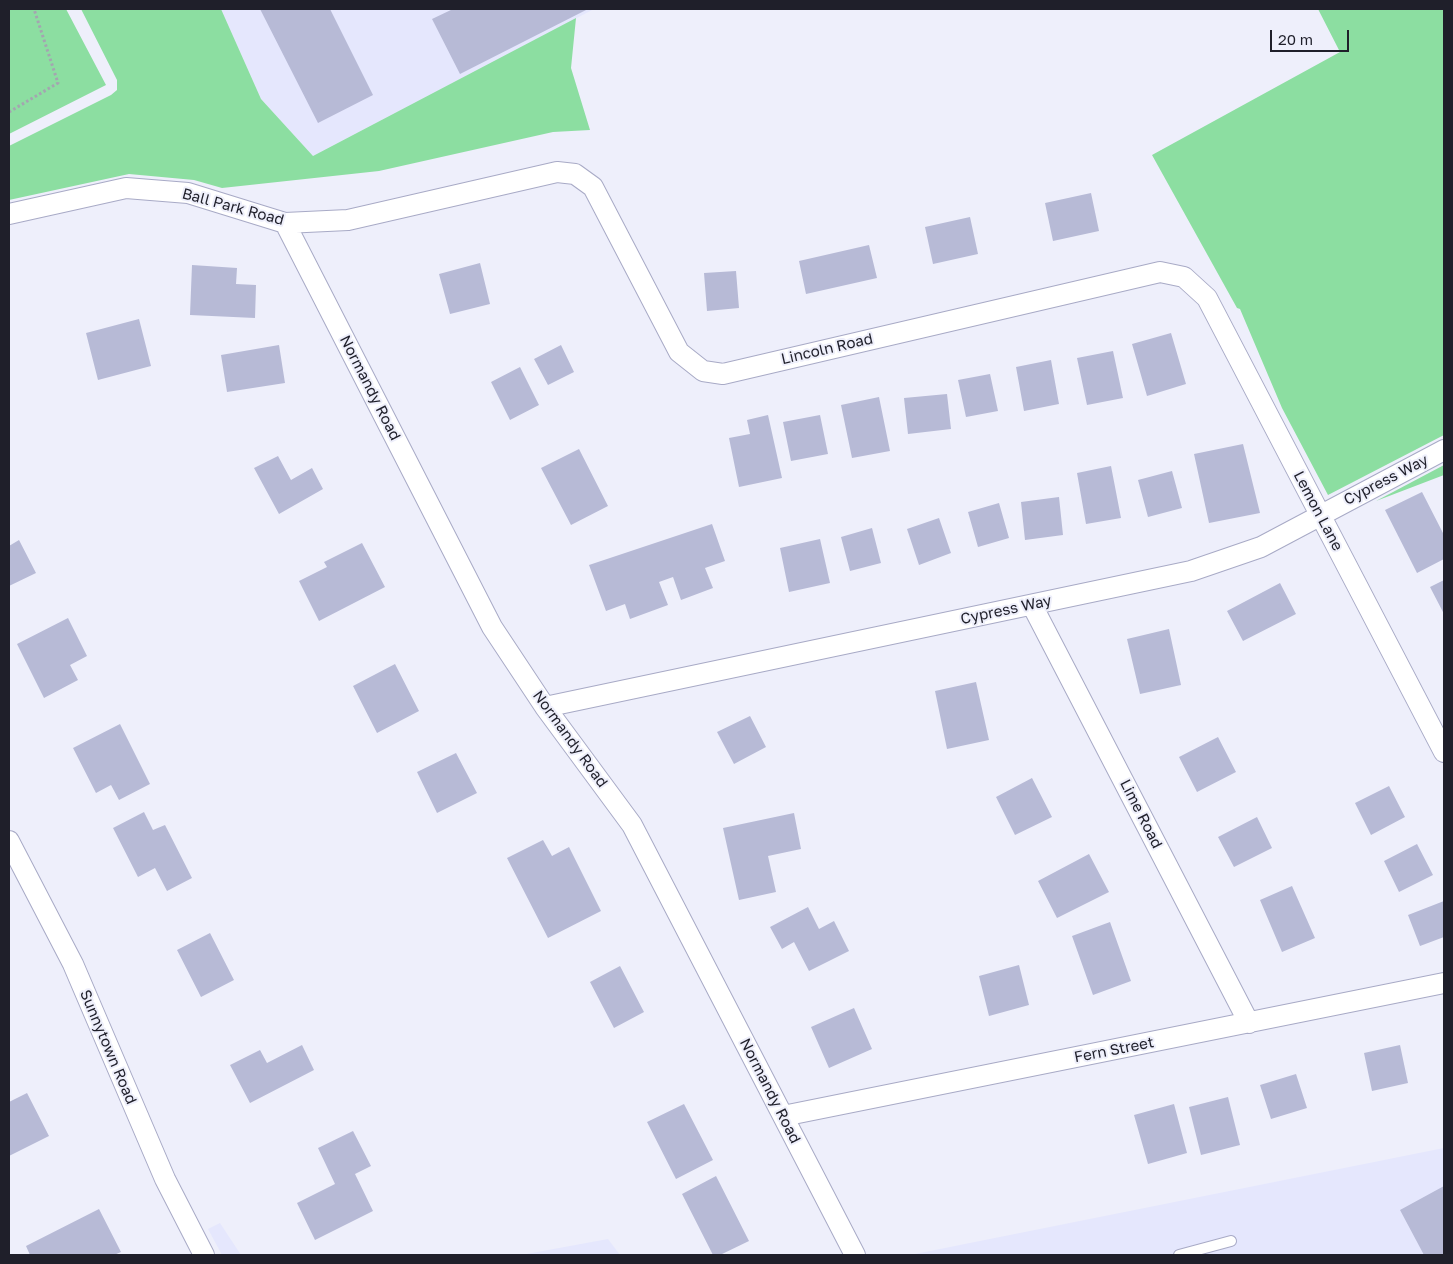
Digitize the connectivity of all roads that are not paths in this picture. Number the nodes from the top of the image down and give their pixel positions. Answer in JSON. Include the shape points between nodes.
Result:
{"nodes":[{"id":1,"x":575,"y":174,"type":"joint"},
{"id":2,"x":9,"y":214,"type":"edge"},
{"id":3,"x":285,"y":223,"type":"junction"},
{"id":4,"x":1184,"y":276,"type":"joint"},
{"id":5,"x":1444,"y":450,"type":"edge"},
{"id":6,"x":1320,"y":514,"type":"junction"},
{"id":7,"x":1032,"y":605,"type":"junction"},
{"id":8,"x":546,"y":707,"type":"junction"},
{"id":9,"x":1444,"y":752,"type":"edge"},
{"id":10,"x":9,"y":841,"type":"edge"},
{"id":11,"x":1444,"y":982,"type":"edge"},
{"id":12,"x":1249,"y":1023,"type":"junction"},
{"id":13,"x":783,"y":1116,"type":"junction"},
{"id":14,"x":1231,"y":1241,"type":"dead end"},
{"id":15,"x":204,"y":1255,"type":"edge"},
{"id":16,"x":855,"y":1255,"type":"edge"},
{"id":17,"x":1179,"y":1255,"type":"edge"}],
"edges":[{"from":1,"to":3,"type":"street","name":"Ball Park Road","via":[[557,172],[348,220]]},
{"from":1,"to":4,"type":"street","name":"Lincoln Road","via":[[593,187],[679,352],[703,370],[723,374],[1160,272]]},
{"from":2,"to":3,"type":"street","name":"Ball Park Road","via":[[126,188],[188,192]]},
{"from":3,"to":8,"type":"street","name":"Normandy Road","via":[[492,627]]},
{"from":4,"to":6,"type":"street","name":"Lemon Lane","via":[[1207,298]]},
{"from":5,"to":6,"type":"street","name":"Cypress Way"},
{"from":6,"to":7,"type":"street","name":"Cypress Way","via":[[1261,547],[1191,571]]},
{"from":6,"to":9,"type":"street","name":"Lemon Lane"},
{"from":7,"to":8,"type":"street","name":"Cypress Way"},
{"from":7,"to":12,"type":"street","name":"Lime Road"},
{"from":8,"to":13,"type":"street","name":"Normandy Road","via":[[632,825]]},
{"from":10,"to":15,"type":"street","name":"Sunnytown Road","via":[[73,964],[165,1179]]},
{"from":11,"to":12,"type":"street","name":"Fern Street"},
{"from":12,"to":13,"type":"street","name":"Fern Street"},
{"from":13,"to":16,"type":"street","name":"Normandy Road"},
{"from":14,"to":17,"type":"lane"}]}
